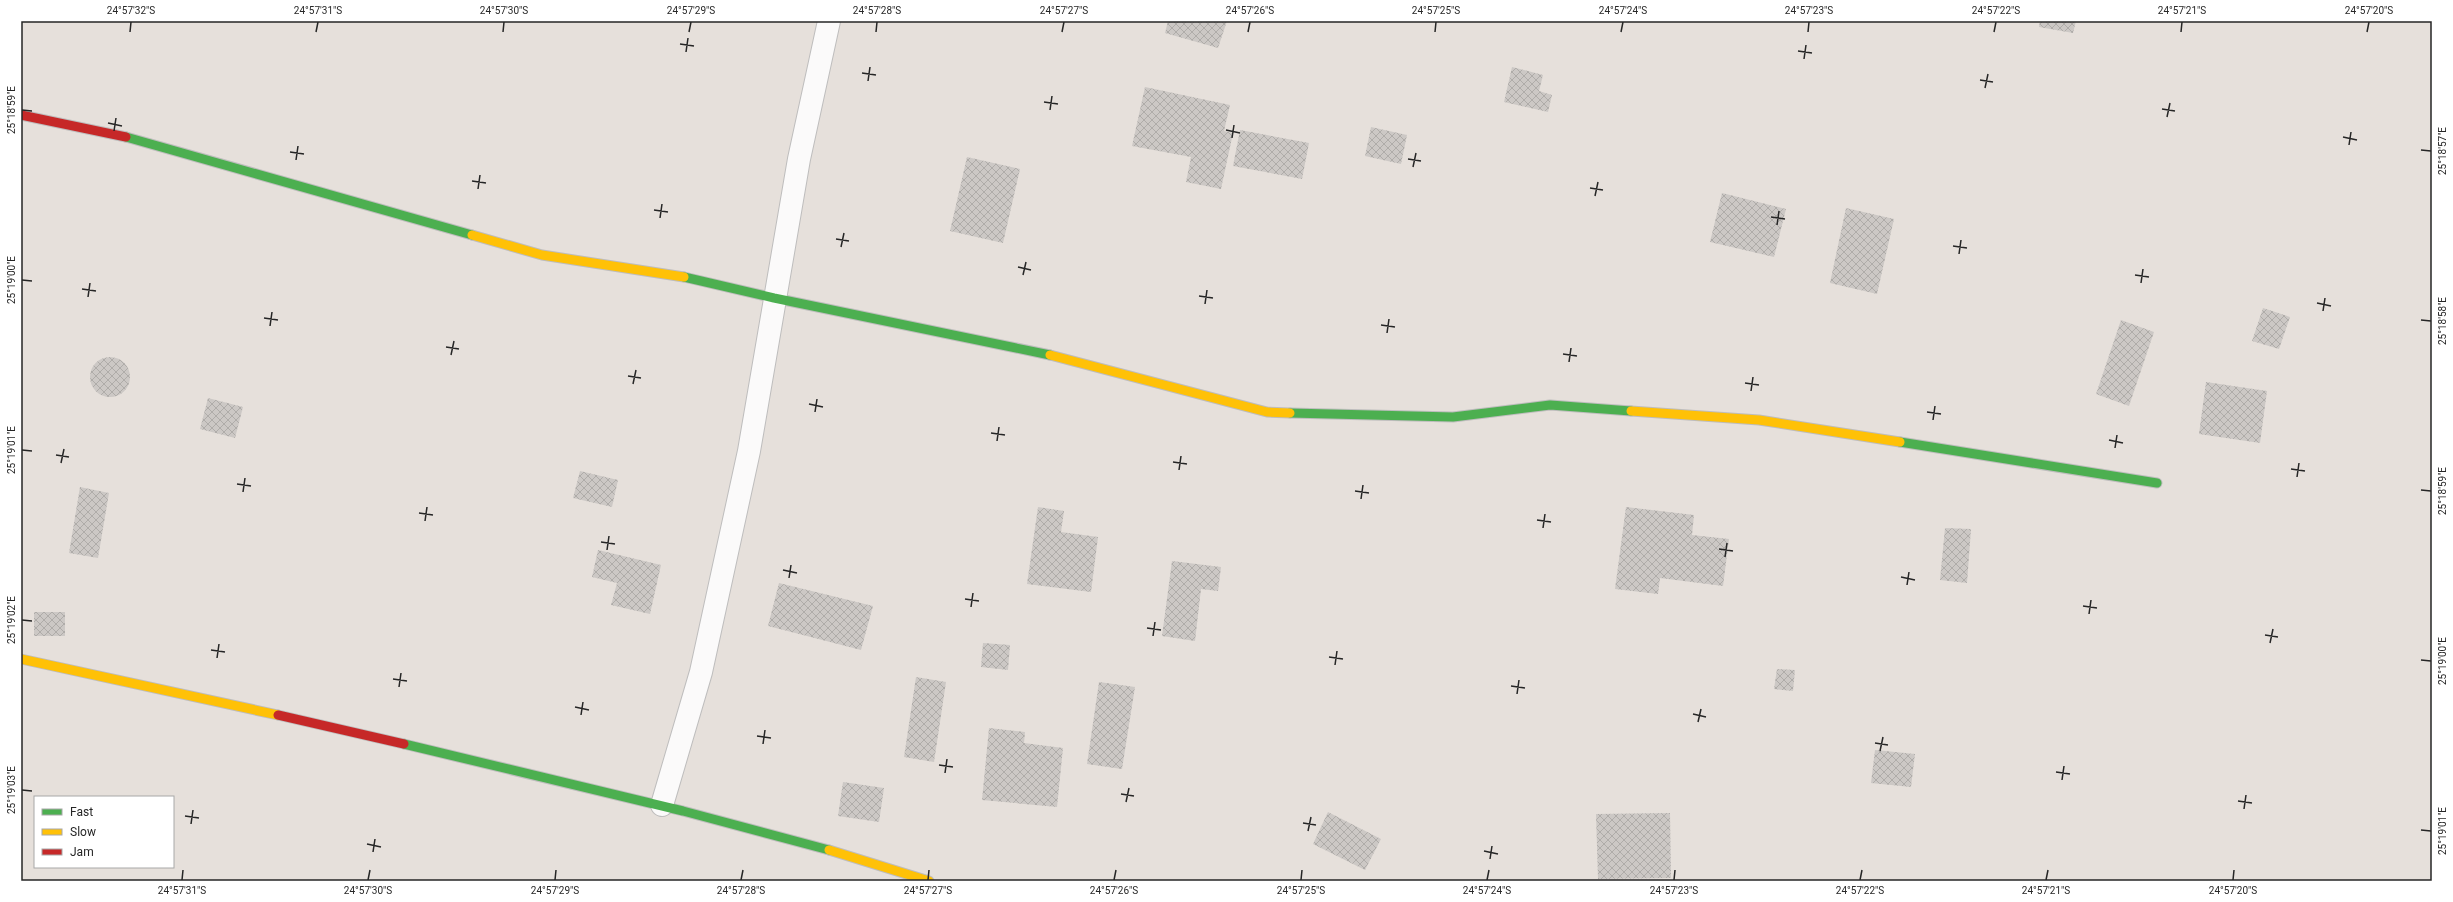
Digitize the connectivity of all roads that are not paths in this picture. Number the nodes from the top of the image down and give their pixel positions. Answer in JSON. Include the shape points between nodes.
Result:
{"nodes":[{"id":1,"x":829,"y":21,"type":"edge"},
{"id":2,"x":21,"y":115,"type":"edge"},
{"id":3,"x":774,"y":298,"type":"junction"},
{"id":4,"x":2157,"y":483,"type":"dead end"},
{"id":5,"x":21,"y":659,"type":"edge"},
{"id":6,"x":662,"y":805,"type":"junction"},
{"id":7,"x":926,"y":880,"type":"edge"}],
"edges":[{"from":1,"to":3,"type":"street","via":[[799,159]]},
{"from":2,"to":3,"type":"street","via":[[143,141],[542,255],[669,273]]},
{"from":3,"to":4,"type":"street","via":[[1062,357],[1267,412],[1453,417],[1550,405],[1759,420]]},
{"from":3,"to":6,"type":"street","via":[[749,451],[701,672]]},
{"from":5,"to":6,"type":"street","via":[[292,718]]},
{"from":6,"to":7,"type":"street","via":[[746,826]]}]}
